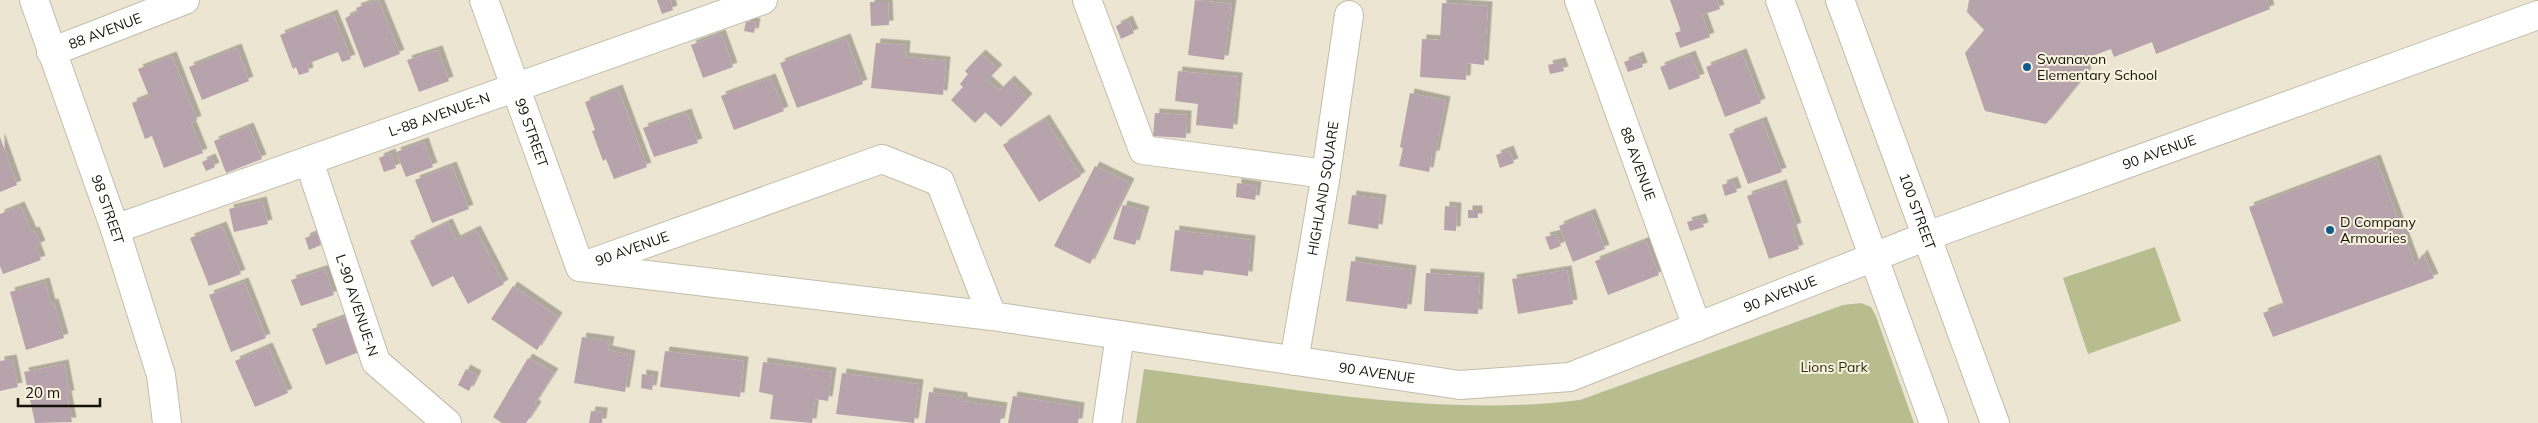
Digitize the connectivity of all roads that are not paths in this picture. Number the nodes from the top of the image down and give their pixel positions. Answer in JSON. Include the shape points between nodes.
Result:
{"nodes":[{"id":1,"x":34,"y":0,"type":"edge"},
{"id":2,"x":185,"y":0,"type":"edge"},
{"id":3,"x":484,"y":0,"type":"edge"},
{"id":4,"x":763,"y":0,"type":"edge"},
{"id":5,"x":1087,"y":0,"type":"edge"},
{"id":6,"x":1580,"y":0,"type":"edge"},
{"id":7,"x":1780,"y":0,"type":"edge"},
{"id":8,"x":1840,"y":0,"type":"edge"},
{"id":9,"x":1349,"y":15,"type":"dead end"},
{"id":10,"x":2538,"y":15,"type":"edge"},
{"id":11,"x":51,"y":52,"type":"junction"},
{"id":12,"x":516,"y":89,"type":"junction"},
{"id":13,"x":309,"y":161,"type":"junction"},
{"id":14,"x":1326,"y":174,"type":"junction"},
{"id":15,"x":115,"y":230,"type":"junction"},
{"id":16,"x":1927,"y":236,"type":"junction"},
{"id":17,"x":1873,"y":258,"type":"junction"},
{"id":18,"x":580,"y":267,"type":"junction"},
{"id":19,"x":992,"y":316,"type":"junction"},
{"id":20,"x":1697,"y":327,"type":"junction"},
{"id":21,"x":1120,"y":335,"type":"junction"},
{"id":22,"x":1294,"y":361,"type":"junction"},
{"id":23,"x":161,"y":375,"type":"junction"},
{"id":24,"x":167,"y":423,"type":"edge"},
{"id":25,"x":183,"y":423,"type":"edge"},
{"id":26,"x":447,"y":423,"type":"edge"},
{"id":27,"x":1107,"y":423,"type":"edge"},
{"id":28,"x":1934,"y":423,"type":"edge"},
{"id":29,"x":1995,"y":423,"type":"edge"}],
"edges":[{"from":1,"to":11,"type":"street","name":"98 STREET"},
{"from":2,"to":11,"type":"street","name":"88 AVENUE"},
{"from":3,"to":12,"type":"street","name":"99 STREET"},
{"from":4,"to":12,"type":"street","name":"L-88 AVENUE-N"},
{"from":5,"to":14,"type":"street","via":[[1143,150]]},
{"from":6,"to":20,"type":"street","name":"88 AVENUE"},
{"from":7,"to":17,"type":"street"},
{"from":8,"to":16,"type":"street","name":"100 STREET"},
{"from":9,"to":14,"type":"street","name":"HIGHLAND SQUARE"},
{"from":10,"to":16,"type":"street","name":"90 AVENUE"},
{"from":11,"to":15,"type":"street","name":"98 STREET"},
{"from":12,"to":13,"type":"street","name":"L-88 AVENUE-N"},
{"from":12,"to":18,"type":"street","name":"99 STREET"},
{"from":13,"to":15,"type":"street","name":"L-88 AVENUE-N"},
{"from":13,"to":26,"type":"street","name":"L-90 AVENUE-N","via":[[376,362]]},
{"from":14,"to":22,"type":"street","name":"HIGHLAND SQUARE"},
{"from":15,"to":23,"type":"street","name":"98 STREET"},
{"from":16,"to":17,"type":"street","name":"90 AVENUE"},
{"from":16,"to":29,"type":"street","name":"100 STREET"},
{"from":17,"to":20,"type":"street","name":"90 AVENUE"},
{"from":17,"to":28,"type":"street"},
{"from":18,"to":19,"type":"street","name":"90 AVENUE"},
{"from":18,"to":19,"type":"street","name":"90 AVENUE","via":[[882,160],[940,182]]},
{"from":19,"to":21,"type":"street","name":"90 AVENUE"},
{"from":20,"to":22,"type":"street","name":"90 AVENUE","via":[[1570,377],[1460,384]]},
{"from":21,"to":22,"type":"street","name":"90 AVENUE"},
{"from":21,"to":27,"type":"street"},
{"from":23,"to":24,"type":"street","name":"98 STREET"},
{"from":23,"to":25,"type":"street"}]}
